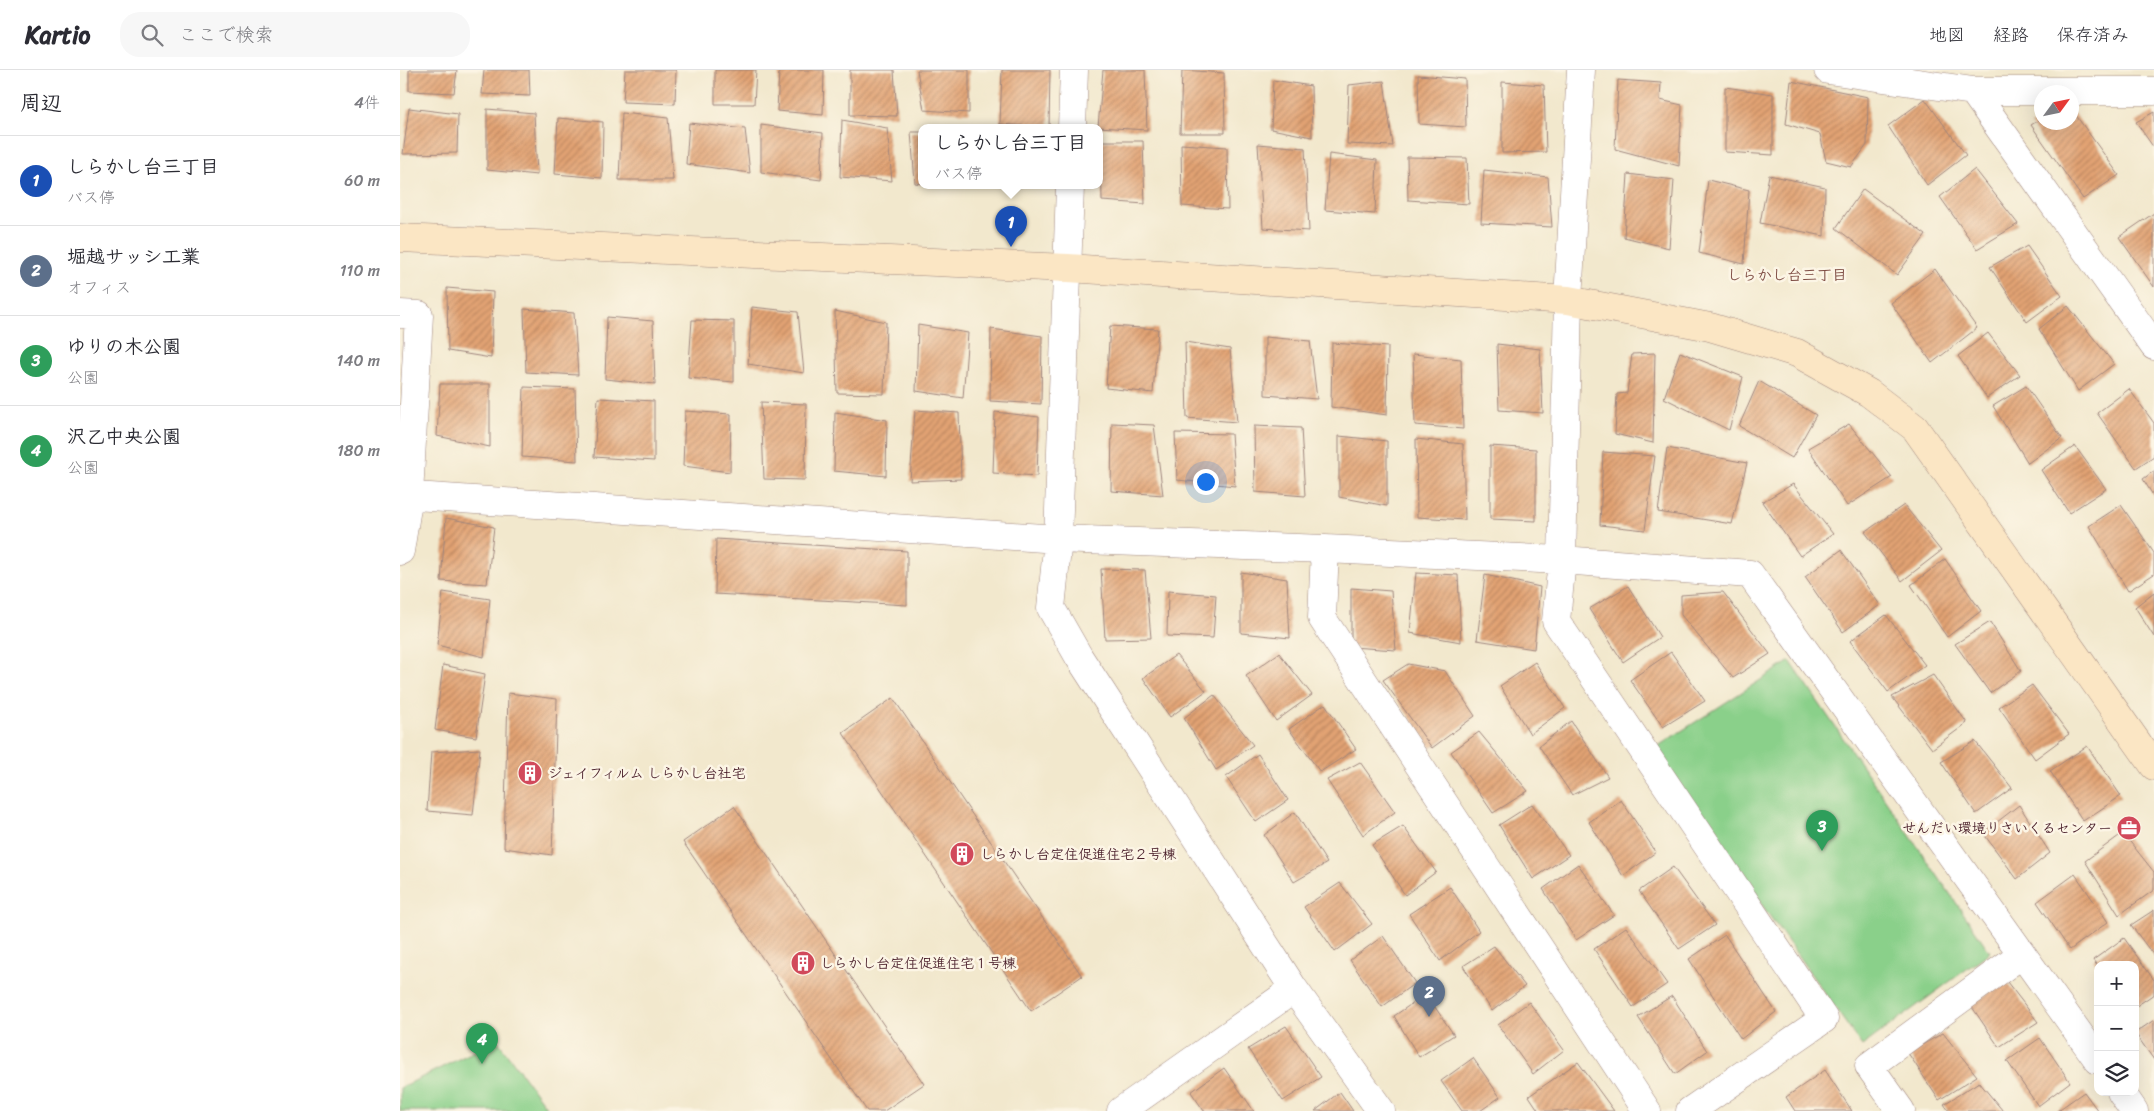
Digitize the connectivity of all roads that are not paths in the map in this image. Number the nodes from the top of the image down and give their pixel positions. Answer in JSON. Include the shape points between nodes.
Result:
{"nodes":[{"id":1,"x":1074,"y":70,"type":"edge"},
{"id":2,"x":1581,"y":70,"type":"edge"},
{"id":3,"x":1828,"y":70,"type":"edge"},
{"id":4,"x":1973,"y":91,"type":"junction"},
{"id":5,"x":2154,"y":91,"type":"edge"},
{"id":6,"x":1072,"y":124,"type":"edge"},
{"id":7,"x":1070,"y":189,"type":"edge"},
{"id":8,"x":400,"y":238,"type":"edge"},
{"id":9,"x":1068,"y":268,"type":"junction"},
{"id":10,"x":1568,"y":300,"type":"junction"},
{"id":11,"x":400,"y":314,"type":"edge"},
{"id":12,"x":2154,"y":346,"type":"edge"},
{"id":13,"x":404,"y":495,"type":"edge"},
{"id":14,"x":1058,"y":539,"type":"junction"},
{"id":15,"x":1325,"y":549,"type":"junction"},
{"id":16,"x":400,"y":551,"type":"edge"},
{"id":17,"x":1562,"y":560,"type":"junction"},
{"id":18,"x":2154,"y":766,"type":"edge"},
{"id":19,"x":2022,"y":954,"type":"junction"},
{"id":20,"x":1294,"y":989,"type":"junction"},
{"id":21,"x":2094,"y":1054,"type":"edge"},
{"id":22,"x":2124,"y":1096,"type":"edge"},
{"id":23,"x":1121,"y":1111,"type":"edge"},
{"id":24,"x":1381,"y":1111,"type":"edge"},
{"id":25,"x":1647,"y":1111,"type":"edge"},
{"id":26,"x":1690,"y":1111,"type":"edge"},
{"id":27,"x":1901,"y":1111,"type":"edge"},
{"id":28,"x":2134,"y":1111,"type":"edge"}],
"edges":[{"from":1,"to":6,"type":"street"},
{"from":2,"to":10,"type":"street"},
{"from":3,"to":4,"type":"street"},
{"from":4,"to":5,"type":"street"},
{"from":4,"to":12,"type":"street"},
{"from":7,"to":9,"type":"street"},
{"from":8,"to":9,"type":"street"},
{"from":9,"to":10,"type":"street"},
{"from":9,"to":14,"type":"street"},
{"from":10,"to":17,"type":"street"},
{"from":10,"to":18,"type":"street","via":[[1710,326],[1797,353],[1869,393],[1915,428]]},
{"from":11,"to":13,"type":"street","via":[[419,316]]},
{"from":13,"to":14,"type":"street"},
{"from":13,"to":16,"type":"street"},
{"from":14,"to":15,"type":"street"},
{"from":14,"to":20,"type":"street","via":[[1051,608],[1079,657]]},
{"from":15,"to":17,"type":"street"},
{"from":15,"to":25,"type":"street","via":[[1322,618]]},
{"from":17,"to":19,"type":"street","via":[[1750,574]]},
{"from":17,"to":26,"type":"street","via":[[1556,621],[1824,1019]]},
{"from":19,"to":21,"type":"street"},
{"from":19,"to":27,"type":"street","via":[[1869,1066]]},
{"from":20,"to":23,"type":"street"},
{"from":20,"to":24,"type":"street"},
{"from":22,"to":28,"type":"street"}]}
